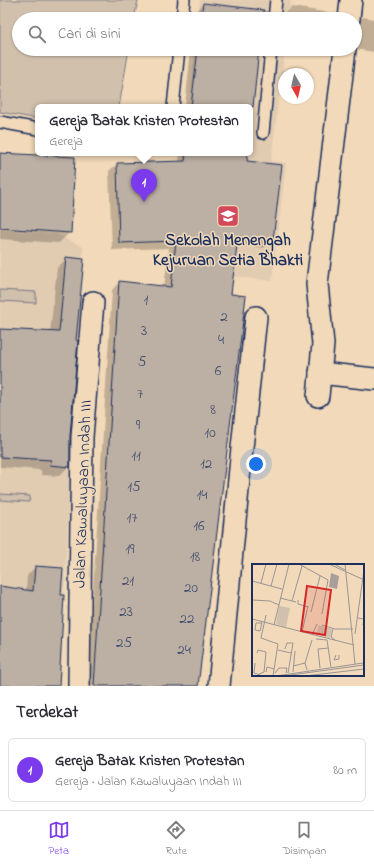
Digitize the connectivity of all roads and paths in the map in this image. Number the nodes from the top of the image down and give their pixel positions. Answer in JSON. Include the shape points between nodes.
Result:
{"nodes":[{"id":1,"x":184,"y":0,"type":"edge"},
{"id":2,"x":276,"y":0,"type":"edge"},
{"id":3,"x":351,"y":0,"type":"edge"},
{"id":4,"x":183,"y":12,"type":"edge"},
{"id":5,"x":275,"y":12,"type":"edge"},
{"id":6,"x":350,"y":12,"type":"edge"},
{"id":7,"x":178,"y":56,"type":"edge"},
{"id":8,"x":270,"y":56,"type":"edge"},
{"id":9,"x":344,"y":56,"type":"edge"},
{"id":10,"x":173,"y":104,"type":"edge"},
{"id":11,"x":0,"y":122,"type":"edge"},
{"id":12,"x":35,"y":128,"type":"edge"},
{"id":13,"x":263,"y":133,"type":"dead end"},
{"id":14,"x":93,"y":302,"type":"dead end"},
{"id":15,"x":256,"y":317,"type":"dead end"},
{"id":16,"x":320,"y":373,"type":"junction"},
{"id":17,"x":374,"y":380,"type":"edge"},
{"id":18,"x":318,"y":396,"type":"dead end"},
{"id":19,"x":79,"y":686,"type":"edge"},
{"id":20,"x":219,"y":686,"type":"edge"}],
"edges":[{"from":1,"to":4,"type":"lane"},
{"from":2,"to":5,"type":"lane"},
{"from":3,"to":6,"type":"street"},
{"from":7,"to":10,"type":"lane"},
{"from":8,"to":13,"type":"lane"},
{"from":9,"to":16,"type":"street","via":[[317,284],[323,344]]},
{"from":11,"to":12,"type":"lane"},
{"from":14,"to":19,"type":"street","name":"Jalan Kawaluyaan Indah III","via":[[82,436]]},
{"from":15,"to":20,"type":"street"},
{"from":16,"to":17,"type":"street"},
{"from":16,"to":18,"type":"street"}]}
